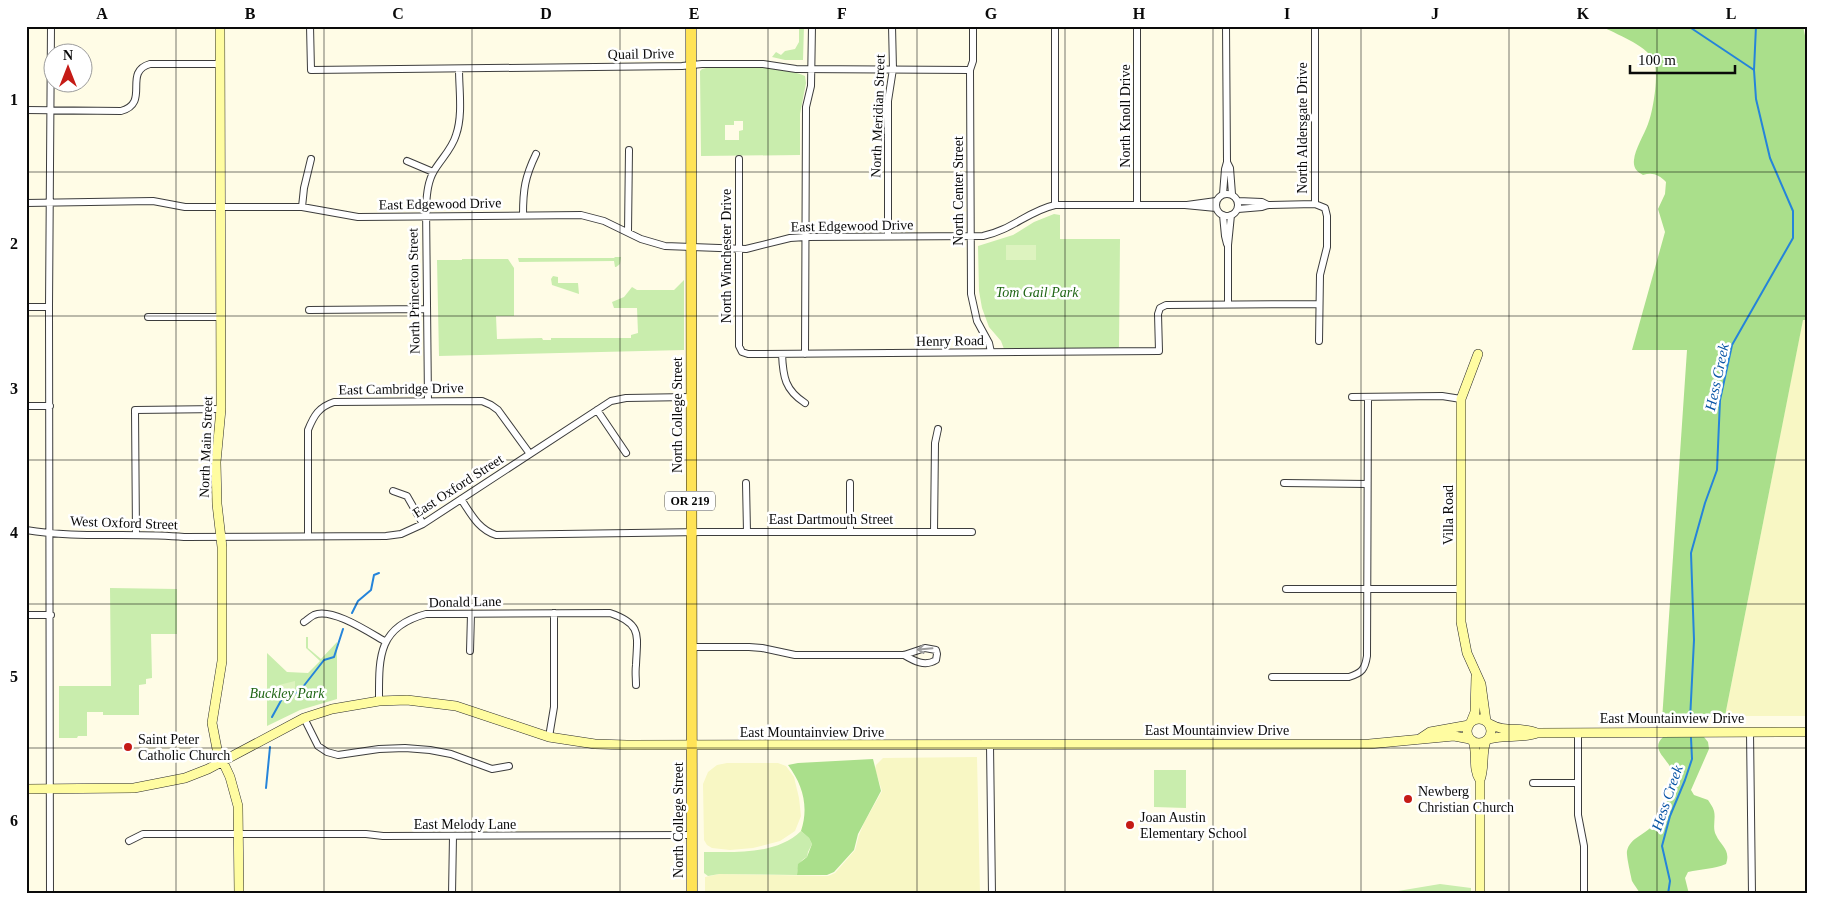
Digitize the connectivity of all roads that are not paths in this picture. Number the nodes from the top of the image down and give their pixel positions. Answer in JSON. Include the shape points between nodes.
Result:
{"nodes":[{"id":1,"x":51,"y":26,"type":"edge"},
{"id":2,"x":220,"y":26,"type":"edge"},
{"id":3,"x":310,"y":26,"type":"edge"},
{"id":4,"x":691,"y":26,"type":"edge"},
{"id":5,"x":812,"y":26,"type":"edge"},
{"id":6,"x":892,"y":26,"type":"edge"},
{"id":7,"x":973,"y":26,"type":"edge"},
{"id":8,"x":1055,"y":26,"type":"edge"},
{"id":9,"x":1137,"y":26,"type":"edge"},
{"id":10,"x":1226,"y":26,"type":"edge"},
{"id":11,"x":1315,"y":26,"type":"edge"},
{"id":12,"x":221,"y":64,"type":"junction"},
{"id":13,"x":691,"y":65,"type":"junction"},
{"id":14,"x":459,"y":69,"type":"junction"},
{"id":15,"x":812,"y":69,"type":"junction"},
{"id":16,"x":892,"y":69,"type":"junction"},
{"id":17,"x":970,"y":70,"type":"junction"},
{"id":18,"x":26,"y":110,"type":"edge"},
{"id":19,"x":51,"y":110,"type":"junction"},
{"id":20,"x":629,"y":150,"type":"dead end"},
{"id":21,"x":536,"y":154,"type":"dead end"},
{"id":22,"x":312,"y":159,"type":"dead end"},
{"id":23,"x":738,"y":159,"type":"dead end"},
{"id":24,"x":407,"y":161,"type":"dead end"},
{"id":25,"x":1227,"y":162,"type":"junction"},
{"id":26,"x":434,"y":172,"type":"junction"},
{"id":27,"x":1223,"y":194,"type":"junction"},
{"id":28,"x":1232,"y":194,"type":"junction"},
{"id":29,"x":1238,"y":201,"type":"junction"},
{"id":30,"x":50,"y":202,"type":"junction"},
{"id":31,"x":26,"y":203,"type":"edge"},
{"id":32,"x":1216,"y":204,"type":"junction"},
{"id":33,"x":1315,"y":204,"type":"junction"},
{"id":34,"x":1055,"y":205,"type":"junction"},
{"id":35,"x":1137,"y":205,"type":"junction"},
{"id":36,"x":1268,"y":205,"type":"junction"},
{"id":37,"x":221,"y":207,"type":"junction"},
{"id":38,"x":302,"y":207,"type":"junction"},
{"id":39,"x":1238,"y":209,"type":"junction"},
{"id":40,"x":523,"y":215,"type":"junction"},
{"id":41,"x":1223,"y":215,"type":"junction"},
{"id":42,"x":1231,"y":215,"type":"junction"},
{"id":43,"x":426,"y":216,"type":"junction"},
{"id":44,"x":628,"y":232,"type":"junction"},
{"id":45,"x":888,"y":236,"type":"junction"},
{"id":46,"x":971,"y":236,"type":"junction"},
{"id":47,"x":806,"y":237,"type":"junction"},
{"id":48,"x":1228,"y":245,"type":"junction"},
{"id":49,"x":692,"y":247,"type":"junction"},
{"id":50,"x":739,"y":249,"type":"junction"},
{"id":51,"x":1228,"y":304,"type":"junction"},
{"id":52,"x":1319,"y":304,"type":"junction"},
{"id":53,"x":26,"y":307,"type":"edge"},
{"id":54,"x":49,"y":307,"type":"junction"},
{"id":55,"x":427,"y":309,"type":"junction"},
{"id":56,"x":309,"y":310,"type":"dead end"},
{"id":57,"x":148,"y":317,"type":"dead end"},
{"id":58,"x":221,"y":317,"type":"junction"},
{"id":59,"x":1319,"y":341,"type":"dead end"},
{"id":60,"x":742,"y":352,"type":"joint"},
{"id":61,"x":991,"y":352,"type":"junction"},
{"id":62,"x":782,"y":354,"type":"junction"},
{"id":63,"x":806,"y":354,"type":"junction"},
{"id":64,"x":1478,"y":354,"type":"dead end"},
{"id":65,"x":1368,"y":396,"type":"junction"},
{"id":66,"x":690,"y":397,"type":"junction"},
{"id":67,"x":1352,"y":397,"type":"dead end"},
{"id":68,"x":1461,"y":399,"type":"junction"},
{"id":69,"x":428,"y":401,"type":"junction"},
{"id":70,"x":805,"y":403,"type":"dead end"},
{"id":71,"x":26,"y":406,"type":"edge"},
{"id":72,"x":50,"y":406,"type":"junction"},
{"id":73,"x":221,"y":409,"type":"junction"},
{"id":74,"x":597,"y":410,"type":"junction"},
{"id":75,"x":938,"y":429,"type":"dead end"},
{"id":76,"x":626,"y":453,"type":"dead end"},
{"id":77,"x":530,"y":454,"type":"junction"},
{"id":78,"x":746,"y":483,"type":"dead end"},
{"id":79,"x":850,"y":483,"type":"dead end"},
{"id":80,"x":1284,"y":483,"type":"dead end"},
{"id":81,"x":1367,"y":484,"type":"junction"},
{"id":82,"x":393,"y":491,"type":"dead end"},
{"id":83,"x":460,"y":499,"type":"junction"},
{"id":84,"x":423,"y":524,"type":"junction"},
{"id":85,"x":26,"y":530,"type":"edge"},
{"id":86,"x":747,"y":532,"type":"junction"},
{"id":87,"x":850,"y":532,"type":"junction"},
{"id":88,"x":934,"y":532,"type":"junction"},
{"id":89,"x":972,"y":532,"type":"dead end"},
{"id":90,"x":690,"y":533,"type":"junction"},
{"id":91,"x":50,"y":534,"type":"junction"},
{"id":92,"x":136,"y":534,"type":"junction"},
{"id":93,"x":308,"y":536,"type":"junction"},
{"id":94,"x":221,"y":537,"type":"junction"},
{"id":95,"x":1286,"y":589,"type":"dead end"},
{"id":96,"x":1367,"y":589,"type":"junction"},
{"id":97,"x":1462,"y":589,"type":"junction"},
{"id":98,"x":554,"y":613,"type":"junction"},
{"id":99,"x":471,"y":614,"type":"junction"},
{"id":100,"x":26,"y":615,"type":"edge"},
{"id":101,"x":50,"y":615,"type":"junction"},
{"id":102,"x":304,"y":622,"type":"dead end"},
{"id":103,"x":386,"y":642,"type":"junction"},
{"id":104,"x":691,"y":647,"type":"junction"},
{"id":105,"x":470,"y":651,"type":"dead end"},
{"id":106,"x":904,"y":656,"type":"junction"},
{"id":107,"x":1476,"y":676,"type":"junction"},
{"id":108,"x":1272,"y":677,"type":"dead end"},
{"id":109,"x":636,"y":685,"type":"dead end"},
{"id":110,"x":379,"y":700,"type":"junction"},
{"id":111,"x":304,"y":718,"type":"junction"},
{"id":112,"x":1488,"y":722,"type":"junction"},
{"id":113,"x":1470,"y":723,"type":"junction"},
{"id":114,"x":1578,"y":732,"type":"junction"},
{"id":115,"x":1750,"y":732,"type":"junction"},
{"id":116,"x":1807,"y":732,"type":"edge"},
{"id":117,"x":1537,"y":733,"type":"junction"},
{"id":118,"x":549,"y":737,"type":"junction"},
{"id":119,"x":1421,"y":738,"type":"junction"},
{"id":120,"x":1471,"y":740,"type":"junction"},
{"id":121,"x":1488,"y":740,"type":"junction"},
{"id":122,"x":990,"y":745,"type":"junction"},
{"id":123,"x":692,"y":746,"type":"junction"},
{"id":124,"x":222,"y":762,"type":"junction"},
{"id":125,"x":509,"y":766,"type":"dead end"},
{"id":126,"x":1480,"y":780,"type":"junction"},
{"id":127,"x":1533,"y":783,"type":"dead end"},
{"id":128,"x":1578,"y":783,"type":"junction"},
{"id":129,"x":26,"y":789,"type":"edge"},
{"id":130,"x":50,"y":789,"type":"junction"},
{"id":131,"x":239,"y":834,"type":"junction"},
{"id":132,"x":692,"y":835,"type":"junction"},
{"id":133,"x":453,"y":836,"type":"junction"},
{"id":134,"x":129,"y":841,"type":"dead end"},
{"id":135,"x":50,"y":894,"type":"edge"},
{"id":136,"x":239,"y":894,"type":"edge"},
{"id":137,"x":452,"y":894,"type":"edge"},
{"id":138,"x":692,"y":894,"type":"edge"},
{"id":139,"x":992,"y":894,"type":"edge"},
{"id":140,"x":1480,"y":894,"type":"edge"},
{"id":141,"x":1584,"y":894,"type":"edge"},
{"id":142,"x":1752,"y":894,"type":"edge"}],
"edges":[{"from":1,"to":19,"type":"street"},
{"from":2,"to":12,"type":"street","name":"North Main Street"},
{"from":3,"to":14,"type":"street","name":"Quail Drive","via":[[311,70]]},
{"from":4,"to":13,"type":"main road","name":"North College Street","number":"OR 219"},
{"from":5,"to":15,"type":"street"},
{"from":6,"to":16,"type":"street","name":"North Meridian Street"},
{"from":7,"to":17,"type":"street","name":"North Center Street"},
{"from":8,"to":34,"type":"street"},
{"from":9,"to":35,"type":"street","name":"North Knoll Drive"},
{"from":10,"to":25,"type":"street"},
{"from":11,"to":33,"type":"street","name":"North Aldersgate Drive"},
{"from":12,"to":19,"type":"street","via":[[142,66],[136,77],[136,101],[130,109]]},
{"from":12,"to":37,"type":"street","name":"North Main Street"},
{"from":13,"to":14,"type":"street","name":"Quail Drive"},
{"from":13,"to":15,"type":"street","name":"Quail Drive","via":[[763,64]]},
{"from":13,"to":49,"type":"main road","name":"North College Street","number":"OR 219"},
{"from":14,"to":26,"type":"street","name":"North Princeton Street","via":[[457,133]]},
{"from":15,"to":16,"type":"street","name":"Quail Drive"},
{"from":15,"to":47,"type":"street","via":[[806,107]]},
{"from":16,"to":17,"type":"street","name":"Quail Drive"},
{"from":16,"to":45,"type":"street","name":"North Meridian Street","via":[[888,101]]},
{"from":17,"to":46,"type":"street","name":"North Center Street"},
{"from":18,"to":19,"type":"street"},
{"from":19,"to":30,"type":"street"},
{"from":20,"to":44,"type":"street"},
{"from":21,"to":40,"type":"street","via":[[523,190]]},
{"from":22,"to":38,"type":"street"},
{"from":23,"to":50,"type":"street","name":"North Winchester Drive"},
{"from":24,"to":26,"type":"street"},
{"from":25,"to":27,"type":"street"},
{"from":25,"to":28,"type":"street"},
{"from":26,"to":43,"type":"street","name":"North Princeton Street","via":[[427,192]]},
{"from":27,"to":28,"type":"street"},
{"from":27,"to":32,"type":"street"},
{"from":28,"to":29,"type":"street"},
{"from":29,"to":36,"type":"street"},
{"from":29,"to":39,"type":"street"},
{"from":30,"to":31,"type":"street","name":"East Edgewood Drive"},
{"from":30,"to":37,"type":"street","name":"East Edgewood Drive","via":[[153,201],[185,207]]},
{"from":30,"to":54,"type":"street"},
{"from":32,"to":35,"type":"street","name":"East Edgewood Drive"},
{"from":32,"to":41,"type":"street"},
{"from":33,"to":36,"type":"street"},
{"from":33,"to":52,"type":"street","name":"North Aldersgate Drive","via":[[1325,208],[1327,216],[1327,247],[1320,276]]},
{"from":34,"to":35,"type":"street","name":"East Edgewood Drive"},
{"from":34,"to":46,"type":"street","name":"East Edgewood Drive","via":[[1037,210],[997,233]]},
{"from":36,"to":39,"type":"street"},
{"from":37,"to":38,"type":"street","name":"East Edgewood Drive"},
{"from":37,"to":58,"type":"street","name":"North Main Street"},
{"from":38,"to":43,"type":"street","name":"East Edgewood Drive","via":[[358,217]]},
{"from":39,"to":42,"type":"street"},
{"from":40,"to":43,"type":"street","name":"East Edgewood Drive"},
{"from":40,"to":44,"type":"street","name":"East Edgewood Drive","via":[[592,216]]},
{"from":41,"to":42,"type":"street"},
{"from":41,"to":48,"type":"street"},
{"from":42,"to":48,"type":"street"},
{"from":43,"to":55,"type":"street","name":"North Princeton Street"},
{"from":44,"to":49,"type":"street","name":"East Edgewood Drive","via":[[655,244]]},
{"from":45,"to":46,"type":"street","name":"East Edgewood Drive"},
{"from":45,"to":47,"type":"street","name":"East Edgewood Drive"},
{"from":46,"to":61,"type":"street","name":"North Center Street","via":[[972,301]]},
{"from":47,"to":50,"type":"street","name":"East Edgewood Drive"},
{"from":47,"to":63,"type":"street"},
{"from":48,"to":51,"type":"street"},
{"from":49,"to":50,"type":"street","name":"East Edgewood Drive"},
{"from":49,"to":66,"type":"main road","name":"North College Street","number":"OR 219"},
{"from":50,"to":60,"type":"street","name":"North Winchester Drive","via":[[739,346]]},
{"from":51,"to":52,"type":"street"},
{"from":51,"to":61,"type":"street","name":"Henry Road","via":[[1166,305],[1160,308],[1159,351]]},
{"from":52,"to":59,"type":"street","name":"North Aldersgate Drive"},
{"from":53,"to":54,"type":"street"},
{"from":54,"to":72,"type":"street"},
{"from":55,"to":56,"type":"street"},
{"from":55,"to":69,"type":"street","name":"North Princeton Street"},
{"from":57,"to":58,"type":"street"},
{"from":58,"to":73,"type":"street","name":"North Main Street"},
{"from":60,"to":62,"type":"street","name":"Henry Road"},
{"from":61,"to":63,"type":"street","name":"Henry Road"},
{"from":62,"to":63,"type":"street","name":"Henry Road"},
{"from":62,"to":70,"type":"street","via":[[787,385],[792,394]]},
{"from":64,"to":68,"type":"street","name":"Villa Road"},
{"from":65,"to":67,"type":"street"},
{"from":65,"to":68,"type":"street"},
{"from":65,"to":81,"type":"street"},
{"from":66,"to":74,"type":"street","name":"East Oxford Street","via":[[626,398],[611,401]]},
{"from":66,"to":90,"type":"main road","name":"North College Street","number":"OR 219"},
{"from":68,"to":97,"type":"street","name":"Villa Road"},
{"from":69,"to":77,"type":"street","name":"East Cambridge Drive","via":[[472,400],[491,404]]},
{"from":69,"to":93,"type":"street","name":"East Cambridge Drive","via":[[334,402],[317,411],[308,430]]},
{"from":71,"to":72,"type":"street"},
{"from":72,"to":91,"type":"street"},
{"from":73,"to":92,"type":"street","via":[[135,410]]},
{"from":73,"to":94,"type":"street","name":"North Main Street","via":[[216,470]]},
{"from":74,"to":76,"type":"street"},
{"from":74,"to":77,"type":"street","name":"East Oxford Street"},
{"from":75,"to":88,"type":"street","via":[[934,443]]},
{"from":77,"to":83,"type":"street","name":"East Oxford Street"},
{"from":78,"to":86,"type":"street"},
{"from":79,"to":87,"type":"street"},
{"from":80,"to":81,"type":"street"},
{"from":81,"to":96,"type":"street"},
{"from":82,"to":84,"type":"street","via":[[407,496]]},
{"from":83,"to":84,"type":"street","name":"East Oxford Street"},
{"from":83,"to":90,"type":"street","name":"East Dartmouth Street","via":[[479,526],[496,535]]},
{"from":84,"to":93,"type":"street","name":"East Oxford Street","via":[[401,534],[386,536]]},
{"from":85,"to":91,"type":"street","name":"West Oxford Street"},
{"from":86,"to":87,"type":"street","name":"East Dartmouth Street"},
{"from":86,"to":90,"type":"street","name":"East Dartmouth Street"},
{"from":87,"to":88,"type":"street","name":"East Dartmouth Street"},
{"from":88,"to":89,"type":"street","name":"East Dartmouth Street"},
{"from":90,"to":104,"type":"main road","name":"North College Street","number":"OR 219"},
{"from":91,"to":92,"type":"street","name":"West Oxford Street"},
{"from":91,"to":101,"type":"street"},
{"from":92,"to":94,"type":"street","name":"West Oxford Street"},
{"from":93,"to":94,"type":"street","name":"East Oxford Street"},
{"from":94,"to":124,"type":"street","name":"North Main Street","via":[[222,661],[212,723]]},
{"from":95,"to":96,"type":"street"},
{"from":96,"to":97,"type":"street"},
{"from":96,"to":108,"type":"street","via":[[1367,656],[1365,668],[1360,673],[1349,677]]},
{"from":97,"to":107,"type":"street","name":"Villa Road","via":[[1463,638]]},
{"from":98,"to":99,"type":"street","name":"Donald Lane"},
{"from":98,"to":109,"type":"street","name":"Donald Lane","via":[[610,613],[630,624],[636,632],[638,644]]},
{"from":98,"to":118,"type":"street","via":[[554,707]]},
{"from":99,"to":103,"type":"street","name":"Donald Lane","via":[[415,617],[396,628]]},
{"from":99,"to":105,"type":"street"},
{"from":100,"to":101,"type":"street"},
{"from":101,"to":130,"type":"street"},
{"from":102,"to":103,"type":"street","via":[[315,614],[327,614],[342,618]]},
{"from":103,"to":110,"type":"street","name":"Donald Lane","via":[[379,666]]},
{"from":104,"to":106,"type":"street","via":[[749,646],[796,655]]},
{"from":104,"to":123,"type":"main road","name":"North College Street","number":"OR 219"},
{"from":106,"to":106,"type":"street","one_way":true,"via":[[925,664],[936,660],[937,654],[936,650],[925,648]]},
{"from":107,"to":112,"type":"street","name":"Villa Road","via":[[1481,684]]},
{"from":107,"to":113,"type":"street","name":"Villa Road","via":[[1475,712]]},
{"from":110,"to":111,"type":"street","name":"East Mountainview Drive"},
{"from":110,"to":118,"type":"street","name":"East Mountainview Drive","via":[[456,706]]},
{"from":111,"to":124,"type":"street","name":"East Mountainview Drive"},
{"from":111,"to":125,"type":"street","via":[[318,746],[338,755],[405,748],[450,754],[492,769]]},
{"from":112,"to":113,"type":"street","via":[[1479,719]]},
{"from":112,"to":117,"type":"street","name":"East Mountainview Drive","via":[[1496,727],[1527,729]]},
{"from":112,"to":121,"type":"street","via":[[1492,731]]},
{"from":113,"to":119,"type":"street","name":"East Mountainview Drive","via":[[1430,732]]},
{"from":113,"to":120,"type":"street","via":[[1467,732]]},
{"from":114,"to":115,"type":"street","name":"East Mountainview Drive"},
{"from":114,"to":117,"type":"street","name":"East Mountainview Drive"},
{"from":114,"to":128,"type":"street"},
{"from":115,"to":116,"type":"street","name":"East Mountainview Drive"},
{"from":115,"to":142,"type":"street"},
{"from":117,"to":121,"type":"street","name":"East Mountainview Drive"},
{"from":118,"to":123,"type":"street","name":"East Mountainview Drive","via":[[594,744]]},
{"from":119,"to":120,"type":"street","name":"East Mountainview Drive","via":[[1454,736]]},
{"from":119,"to":122,"type":"street","name":"East Mountainview Drive","via":[[1368,744]]},
{"from":120,"to":121,"type":"street","via":[[1480,744]]},
{"from":120,"to":126,"type":"street"},
{"from":121,"to":126,"type":"street","via":[[1484,747]]},
{"from":122,"to":123,"type":"street","name":"East Mountainview Drive"},
{"from":122,"to":139,"type":"street"},
{"from":123,"to":132,"type":"main road","name":"North College Street","number":"OR 219"},
{"from":124,"to":130,"type":"street","name":"East Mountainview Drive","via":[[185,778],[134,788]]},
{"from":124,"to":131,"type":"street","name":"North Main Street","via":[[238,806]]},
{"from":126,"to":140,"type":"street"},
{"from":127,"to":128,"type":"street"},
{"from":128,"to":141,"type":"street","via":[[1578,815],[1584,846]]},
{"from":129,"to":130,"type":"street","name":"East Mountainview Drive"},
{"from":130,"to":135,"type":"street"},
{"from":131,"to":133,"type":"street","name":"East Melody Lane"},
{"from":131,"to":134,"type":"street","name":"East Melody Lane","via":[[143,834]]},
{"from":131,"to":136,"type":"street","name":"North Main Street"},
{"from":132,"to":133,"type":"street","name":"East Melody Lane"},
{"from":132,"to":138,"type":"main road","name":"North College Street","number":"OR 219"},
{"from":133,"to":137,"type":"street"}]}
